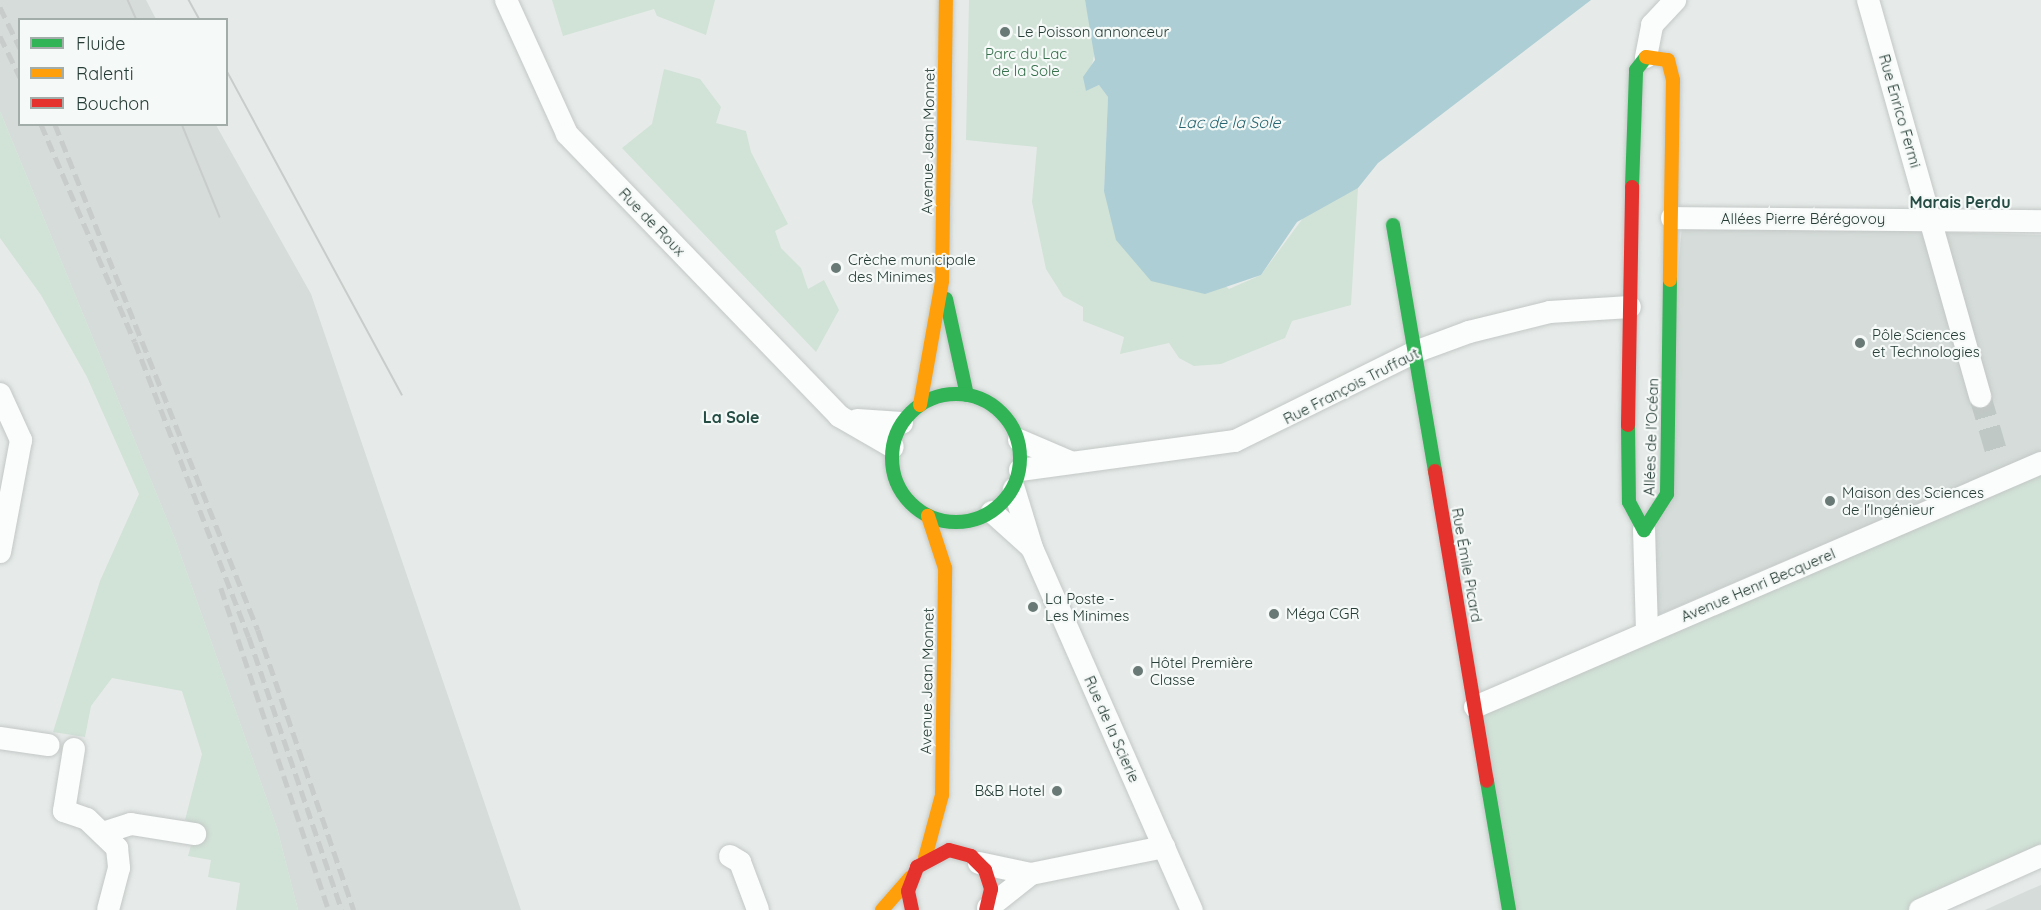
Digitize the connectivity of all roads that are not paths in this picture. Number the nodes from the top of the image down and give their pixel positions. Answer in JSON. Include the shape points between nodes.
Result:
{"nodes":[{"id":1,"x":506,"y":0,"type":"edge"},
{"id":2,"x":946,"y":0,"type":"edge"},
{"id":3,"x":1868,"y":0,"type":"edge"},
{"id":4,"x":1673,"y":2,"type":"edge"},
{"id":5,"x":1654,"y":58,"type":"junction"},
{"id":6,"x":1672,"y":218,"type":"junction"},
{"id":7,"x":1930,"y":218,"type":"junction"},
{"id":8,"x":2041,"y":221,"type":"edge"},
{"id":9,"x":1393,"y":225,"type":"dead end"},
{"id":10,"x":942,"y":281,"type":"junction"},
{"id":11,"x":1630,"y":307,"type":"junction"},
{"id":12,"x":1414,"y":352,"type":"junction"},
{"id":13,"x":0,"y":394,"type":"edge"},
{"id":14,"x":967,"y":395,"type":"junction"},
{"id":15,"x":1980,"y":396,"type":"tunnel mouth"},
{"id":16,"x":920,"y":405,"type":"junction"},
{"id":17,"x":838,"y":416,"type":"junction"},
{"id":18,"x":902,"y":423,"type":"junction"},
{"id":19,"x":1019,"y":440,"type":"junction"},
{"id":20,"x":893,"y":447,"type":"junction"},
{"id":21,"x":1070,"y":462,"type":"junction"},
{"id":22,"x":2041,"y":463,"type":"edge"},
{"id":23,"x":1017,"y":480,"type":"junction"},
{"id":24,"x":992,"y":512,"type":"junction"},
{"id":25,"x":928,"y":516,"type":"junction"},
{"id":26,"x":965,"y":523,"type":"junction"},
{"id":27,"x":1644,"y":530,"type":"junction"},
{"id":28,"x":1032,"y":548,"type":"junction"},
{"id":29,"x":0,"y":552,"type":"edge"},
{"id":30,"x":945,"y":568,"type":"junction"},
{"id":31,"x":1647,"y":631,"type":"junction"},
{"id":32,"x":1475,"y":707,"type":"junction"},
{"id":33,"x":0,"y":738,"type":"edge"},
{"id":34,"x":48,"y":745,"type":"dead end"},
{"id":35,"x":74,"y":749,"type":"dead end"},
{"id":36,"x":942,"y":795,"type":"junction"},
{"id":37,"x":106,"y":832,"type":"junction"},
{"id":38,"x":195,"y":834,"type":"dead end"},
{"id":39,"x":1164,"y":847,"type":"junction"},
{"id":40,"x":730,"y":856,"type":"dead end"},
{"id":41,"x":2041,"y":856,"type":"edge"},
{"id":42,"x":970,"y":857,"type":"junction"},
{"id":43,"x":925,"y":858,"type":"junction"},
{"id":44,"x":1031,"y":874,"type":"junction"},
{"id":45,"x":910,"y":877,"type":"junction"},
{"id":46,"x":1933,"y":907,"type":"edge"},
{"id":47,"x":987,"y":909,"type":"edge"},
{"id":48,"x":108,"y":910,"type":"edge"},
{"id":49,"x":758,"y":910,"type":"edge"},
{"id":50,"x":882,"y":910,"type":"edge"},
{"id":51,"x":912,"y":910,"type":"edge"},
{"id":52,"x":1192,"y":910,"type":"edge"},
{"id":53,"x":1509,"y":910,"type":"edge"}],
"edges":[{"from":1,"to":17,"type":"street","name":"Rue de Roux","via":[[567,134]]},
{"from":2,"to":10,"type":"street","name":"Avenue Jean Monnet"},
{"from":3,"to":7,"type":"street","name":"Rue Enrico Fermi"},
{"from":4,"to":5,"type":"street","via":[[1652,24]]},
{"from":5,"to":6,"type":"street","name":"Allées de l'Océan","via":[[1668,60],[1673,80]]},
{"from":5,"to":11,"type":"street","name":"Allées de l'Océan","via":[[1635,77]]},
{"from":6,"to":7,"type":"street","name":"Allées Pierre Bérégovoy"},
{"from":6,"to":27,"type":"street","name":"Allées de l'Océan","via":[[1667,494],[1665,506]]},
{"from":7,"to":8,"type":"street","name":"Allées Pierre Bérégovoy"},
{"from":7,"to":15,"type":"street","name":"Rue Enrico Fermi"},
{"from":9,"to":12,"type":"street","name":"Rue Émile Picard"},
{"from":10,"to":14,"type":"street","name":"Avenue Jean Monnet"},
{"from":10,"to":16,"type":"street","name":"Avenue Jean Monnet"},
{"from":11,"to":12,"type":"street","name":"Rue François Truffaut","via":[[1520,318]]},
{"from":11,"to":27,"type":"street","name":"Allées de l'Océan","via":[[1627,484],[1629,502]]},
{"from":12,"to":21,"type":"street","name":"Rue François Truffaut","via":[[1235,441]]},
{"from":12,"to":32,"type":"street","name":"Rue Émile Picard"},
{"from":13,"to":29,"type":"street","via":[[21,440]]},
{"from":14,"to":16,"type":"street","name":"Avenue Jean Monnet","via":[[942,396]]},
{"from":14,"to":19,"type":"street","via":[[999,410]]},
{"from":16,"to":18,"type":"street","name":"Avenue Jean Monnet"},
{"from":17,"to":18,"type":"street","via":[[872,424]]},
{"from":17,"to":20,"type":"street","name":"Rue de Roux"},
{"from":18,"to":20,"type":"street","name":"Avenue Jean Monnet"},
{"from":19,"to":21,"type":"street"},
{"from":19,"to":23,"type":"street"},
{"from":20,"to":25,"type":"street","name":"Avenue Jean Monnet","via":[[899,488]]},
{"from":21,"to":23,"type":"street","name":"Rue François Truffaut"},
{"from":22,"to":31,"type":"street","name":"Avenue Henri Becquerel"},
{"from":23,"to":24,"type":"street"},
{"from":23,"to":28,"type":"street","name":"Rue de la Scierie"},
{"from":24,"to":26,"type":"street"},
{"from":24,"to":28,"type":"street","name":"Rue de la Scierie"},
{"from":25,"to":26,"type":"street"},
{"from":25,"to":30,"type":"street","name":"Avenue Jean Monnet"},
{"from":26,"to":30,"type":"street","name":"Avenue Jean Monnet"},
{"from":27,"to":31,"type":"street"},
{"from":28,"to":39,"type":"street","name":"Rue de la Scierie"},
{"from":30,"to":36,"type":"street","name":"Avenue Jean Monnet"},
{"from":31,"to":32,"type":"street","name":"Avenue Henri Becquerel"},
{"from":32,"to":53,"type":"street","name":"Rue Émile Picard"},
{"from":33,"to":34,"type":"street"},
{"from":35,"to":37,"type":"street","via":[[64,811]]},
{"from":36,"to":42,"type":"street","name":"Avenue Jean Monnet","via":[[953,829]]},
{"from":36,"to":43,"type":"street","name":"Avenue Jean Monnet"},
{"from":37,"to":38,"type":"street","via":[[130,824]]},
{"from":37,"to":48,"type":"street","via":[[117,848],[119,868]]},
{"from":39,"to":44,"type":"street"},
{"from":39,"to":52,"type":"street","name":"Rue de la Scierie"},
{"from":40,"to":49,"type":"street","via":[[740,862]]},
{"from":41,"to":46,"type":"street"},
{"from":42,"to":43,"type":"street"},
{"from":42,"to":44,"type":"street"},
{"from":42,"to":47,"type":"street","name":"Avenue Jean Monnet","via":[[989,879]]},
{"from":43,"to":45,"type":"street"},
{"from":44,"to":47,"type":"street"},
{"from":45,"to":50,"type":"street"},
{"from":45,"to":51,"type":"street"}]}
